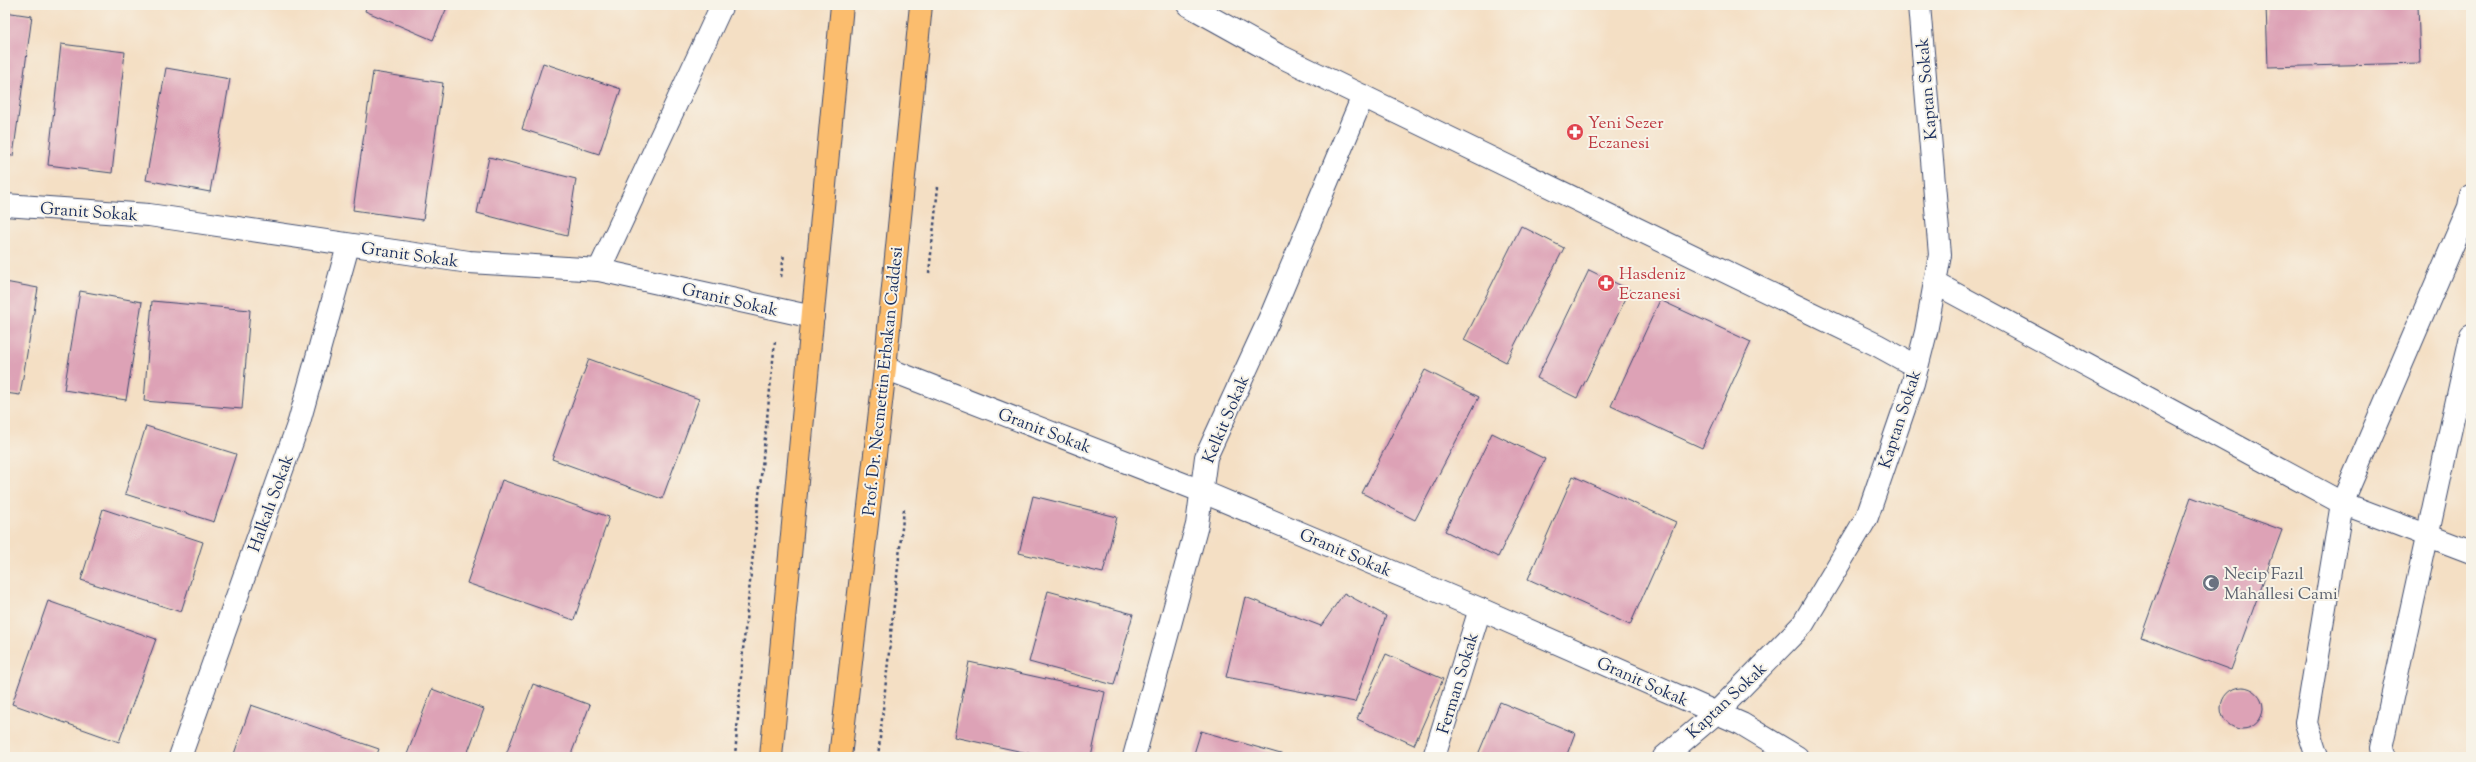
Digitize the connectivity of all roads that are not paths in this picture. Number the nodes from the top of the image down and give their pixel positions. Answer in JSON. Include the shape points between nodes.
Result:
{"nodes":[{"id":1,"x":722,"y":5,"type":"edge"},
{"id":2,"x":842,"y":5,"type":"edge"},
{"id":3,"x":921,"y":5,"type":"edge"},
{"id":4,"x":1188,"y":5,"type":"edge"},
{"id":5,"x":1919,"y":5,"type":"edge"},
{"id":6,"x":1363,"y":96,"type":"junction"},
{"id":7,"x":2470,"y":204,"type":"edge"},
{"id":8,"x":5,"y":206,"type":"edge"},
{"id":9,"x":348,"y":246,"type":"junction"},
{"id":10,"x":599,"y":270,"type":"junction"},
{"id":11,"x":1935,"y":283,"type":"junction"},
{"id":12,"x":813,"y":317,"type":"junction"},
{"id":13,"x":2471,"y":336,"type":"edge"},
{"id":14,"x":1917,"y":367,"type":"junction"},
{"id":15,"x":885,"y":368,"type":"junction"},
{"id":16,"x":1201,"y":491,"type":"junction"},
{"id":17,"x":2342,"y":503,"type":"junction"},
{"id":18,"x":2426,"y":535,"type":"junction"},
{"id":19,"x":2471,"y":552,"type":"edge"},
{"id":20,"x":1480,"y":609,"type":"junction"},
{"id":21,"x":1716,"y":713,"type":"junction"},
{"id":22,"x":180,"y":757,"type":"edge"},
{"id":23,"x":771,"y":757,"type":"edge"},
{"id":24,"x":840,"y":757,"type":"edge"},
{"id":25,"x":1134,"y":757,"type":"edge"},
{"id":26,"x":1434,"y":757,"type":"edge"},
{"id":27,"x":1664,"y":757,"type":"edge"},
{"id":28,"x":1797,"y":757,"type":"edge"},
{"id":29,"x":2317,"y":757,"type":"edge"},
{"id":30,"x":2384,"y":757,"type":"edge"}],
"edges":[{"from":1,"to":10,"type":"street"},
{"from":2,"to":12,"type":"main road"},
{"from":3,"to":15,"type":"main road","name":"Prof. Dr. Necmettin Erbakan Caddesi"},
{"from":4,"to":6,"type":"street","via":[[1278,55]]},
{"from":5,"to":11,"type":"street","name":"Kaptan Sokak","via":[[1940,254]]},
{"from":6,"to":14,"type":"street","via":[[1877,345]]},
{"from":6,"to":16,"type":"street","name":"Kelkit Sokak","via":[[1274,311],[1206,457]]},
{"from":7,"to":17,"type":"street"},
{"from":8,"to":9,"type":"street","name":"Granit Sokak","via":[[149,215]]},
{"from":9,"to":10,"type":"street","name":"Granit Sokak","via":[[469,262]]},
{"from":9,"to":22,"type":"street","name":"Halkalı Sokak","via":[[299,422]]},
{"from":10,"to":12,"type":"street","name":"Granit Sokak"},
{"from":11,"to":14,"type":"street","name":"Kaptan Sokak"},
{"from":11,"to":17,"type":"street"},
{"from":12,"to":23,"type":"main road"},
{"from":13,"to":18,"type":"street"},
{"from":14,"to":21,"type":"street","name":"Kaptan Sokak","via":[[1867,517],[1803,624]]},
{"from":15,"to":16,"type":"street","name":"Granit Sokak"},
{"from":15,"to":24,"type":"main road","name":"Prof. Dr. Necmettin Erbakan Caddesi"},
{"from":16,"to":20,"type":"street","name":"Granit Sokak"},
{"from":16,"to":25,"type":"street","name":"Kelkit Sokak","via":[[1197,525]]},
{"from":17,"to":18,"type":"street"},
{"from":17,"to":29,"type":"street","via":[[2306,723]]},
{"from":18,"to":19,"type":"street"},
{"from":18,"to":30,"type":"street","via":[[2381,748]]},
{"from":20,"to":21,"type":"street","name":"Granit Sokak"},
{"from":20,"to":26,"type":"street","name":"Ferman Sokak"},
{"from":21,"to":27,"type":"street","name":"Kaptan Sokak"},
{"from":21,"to":28,"type":"street","name":"Granit Sokak","via":[[1742,724]]}]}
